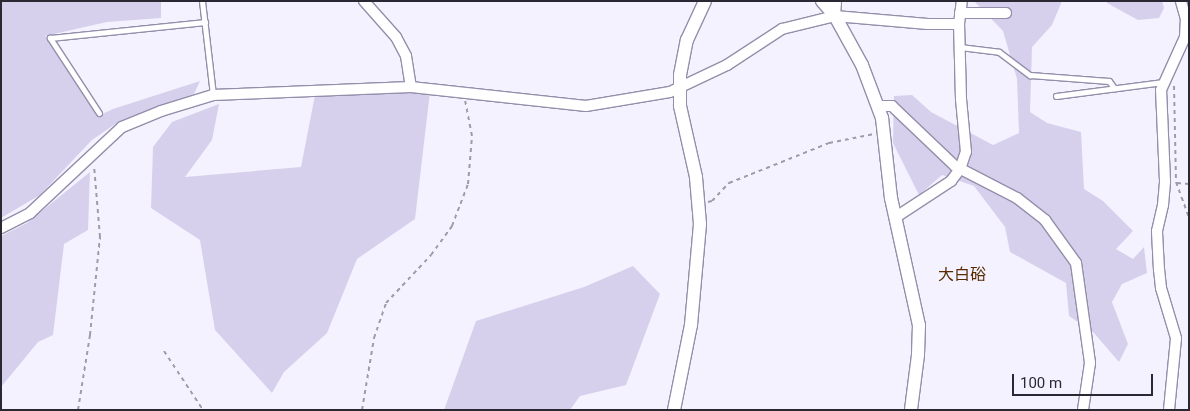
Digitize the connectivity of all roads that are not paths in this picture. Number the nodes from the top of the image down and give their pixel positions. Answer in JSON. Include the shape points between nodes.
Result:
{"nodes":[{"id":1,"x":202,"y":1,"type":"edge"},
{"id":2,"x":364,"y":1,"type":"edge"},
{"id":3,"x":705,"y":1,"type":"edge"},
{"id":4,"x":822,"y":1,"type":"edge"},
{"id":5,"x":836,"y":1,"type":"edge"},
{"id":6,"x":962,"y":1,"type":"edge"},
{"id":7,"x":1182,"y":1,"type":"edge"},
{"id":8,"x":960,"y":13,"type":"junction"},
{"id":9,"x":1006,"y":13,"type":"dead end"},
{"id":10,"x":835,"y":16,"type":"junction"},
{"id":11,"x":205,"y":22,"type":"junction"},
{"id":12,"x":959,"y":24,"type":"junction"},
{"id":13,"x":960,"y":47,"type":"junction"},
{"id":14,"x":1169,"y":83,"type":"junction"},
{"id":15,"x":679,"y":86,"type":"junction"},
{"id":16,"x":411,"y":87,"type":"junction"},
{"id":17,"x":1114,"y":88,"type":"junction"},
{"id":18,"x":213,"y":95,"type":"junction"},
{"id":19,"x":1056,"y":96,"type":"dead end"},
{"id":20,"x":878,"y":106,"type":"junction"},
{"id":21,"x":99,"y":113,"type":"dead end"},
{"id":22,"x":960,"y":169,"type":"junction"},
{"id":23,"x":896,"y":218,"type":"junction"},
{"id":24,"x":1,"y":228,"type":"edge"},
{"id":25,"x":674,"y":410,"type":"edge"},
{"id":26,"x":911,"y":410,"type":"edge"},
{"id":27,"x":1083,"y":410,"type":"edge"},
{"id":28,"x":1169,"y":410,"type":"edge"}],
"edges":[{"from":1,"to":11,"type":"lane"},
{"from":2,"to":16,"type":"street","via":[[396,37],[406,56]]},
{"from":3,"to":15,"type":"street","via":[[687,40]]},
{"from":4,"to":10,"type":"street"},
{"from":5,"to":10,"type":"street"},
{"from":6,"to":8,"type":"street"},
{"from":7,"to":14,"type":"street","via":[[1185,37]]},
{"from":8,"to":9,"type":"street"},
{"from":8,"to":12,"type":"street"},
{"from":10,"to":12,"type":"street"},
{"from":10,"to":15,"type":"street","via":[[782,29],[728,65]]},
{"from":10,"to":20,"type":"street","via":[[862,65]]},
{"from":11,"to":18,"type":"lane"},
{"from":11,"to":21,"type":"lane","via":[[50,38]]},
{"from":12,"to":13,"type":"street"},
{"from":13,"to":17,"type":"lane","via":[[999,52],[1030,75],[1109,81]]},
{"from":13,"to":22,"type":"street","via":[[966,152]]},
{"from":14,"to":17,"type":"lane"},
{"from":14,"to":28,"type":"street","via":[[1161,90],[1164,181],[1157,231],[1162,288],[1176,338]]},
{"from":15,"to":16,"type":"street","via":[[670,92],[586,106]]},
{"from":15,"to":25,"type":"street","via":[[682,117],[696,177],[699,251],[691,325]]},
{"from":16,"to":18,"type":"street"},
{"from":17,"to":19,"type":"lane"},
{"from":18,"to":24,"type":"street","via":[[122,127],[30,213]]},
{"from":20,"to":22,"type":"street","via":[[892,106]]},
{"from":20,"to":23,"type":"street"},
{"from":22,"to":23,"type":"street","via":[[951,181]]},
{"from":22,"to":27,"type":"street","via":[[1017,198],[1045,220],[1076,263],[1090,363]]},
{"from":23,"to":26,"type":"street","via":[[918,324],[918,355]]}]}
